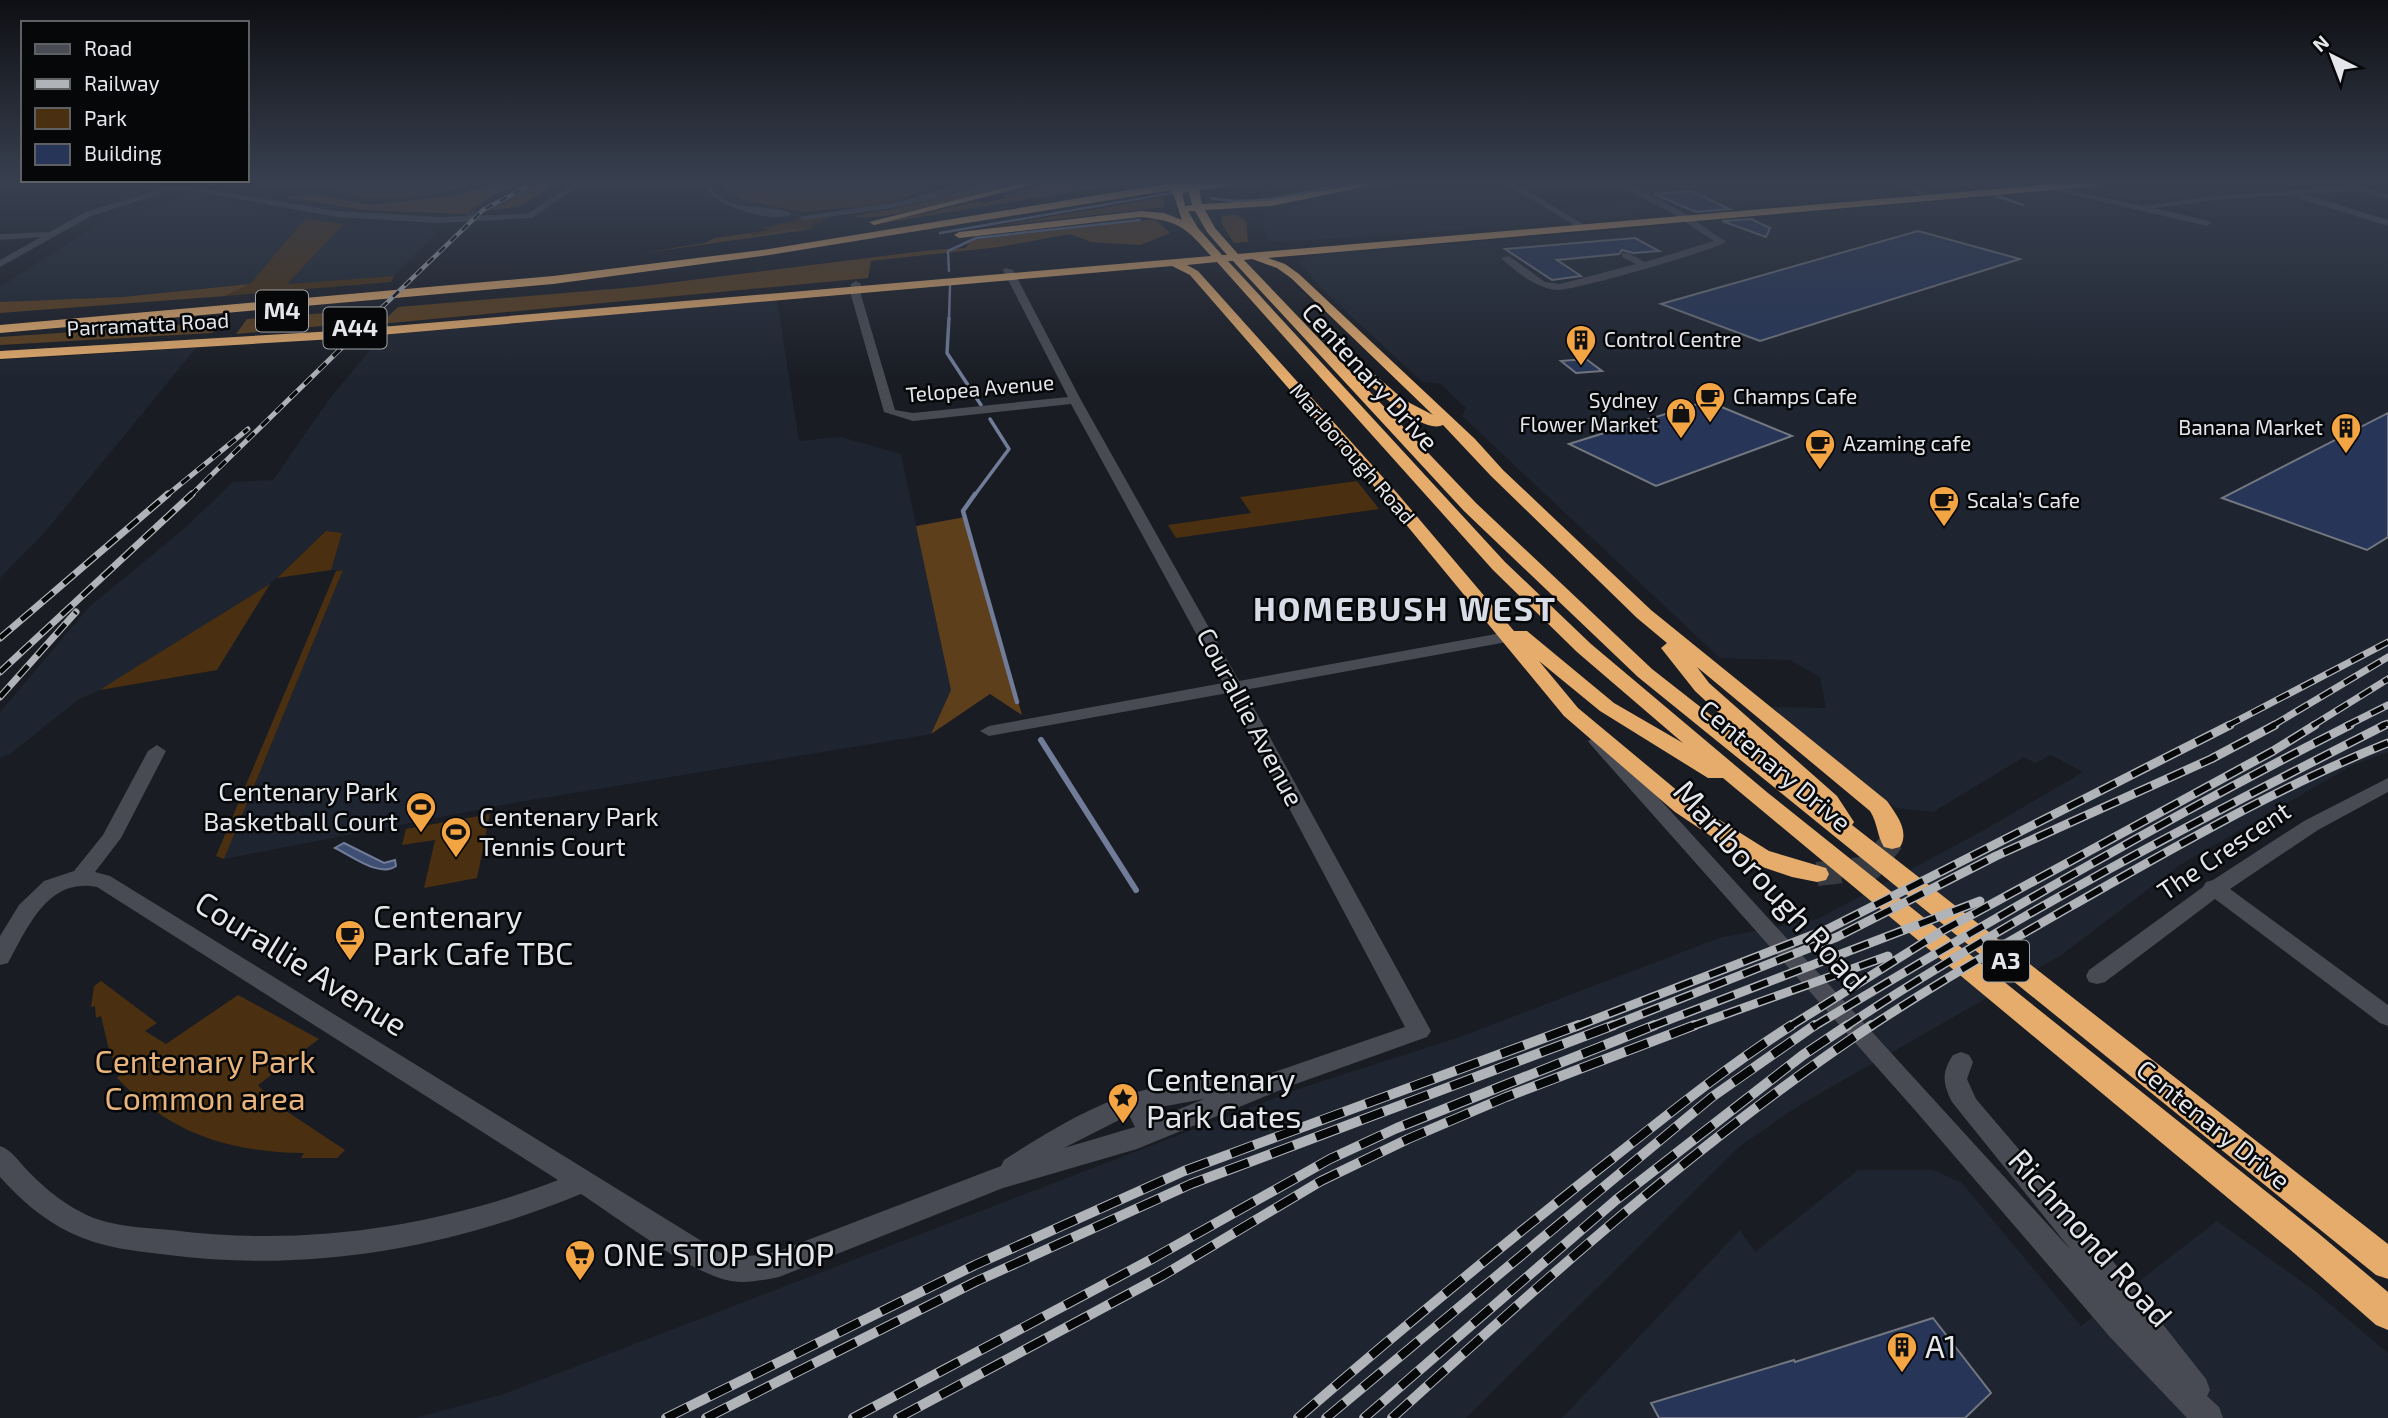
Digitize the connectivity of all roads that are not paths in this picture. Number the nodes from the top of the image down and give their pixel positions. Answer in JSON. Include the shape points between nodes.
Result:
{"nodes":[{"id":1,"x":25,"y":249,"type":"edge"},
{"id":2,"x":38,"y":249,"type":"edge"},
{"id":3,"x":714,"y":249,"type":"edge"},
{"id":4,"x":741,"y":249,"type":"edge"},
{"id":5,"x":785,"y":249,"type":"edge"},
{"id":6,"x":815,"y":249,"type":"edge"},
{"id":7,"x":856,"y":249,"type":"edge"},
{"id":8,"x":1206,"y":249,"type":"edge"},
{"id":9,"x":1207,"y":249,"type":"joint"},
{"id":10,"x":1225,"y":249,"type":"edge"},
{"id":11,"x":1229,"y":249,"type":"edge"},
{"id":12,"x":1329,"y":249,"type":"edge"},
{"id":13,"x":1697,"y":249,"type":"edge"},
{"id":14,"x":1299,"y":252,"type":"junction"},
{"id":15,"x":1625,"y":254,"type":"dead end"},
{"id":16,"x":1252,"y":256,"type":"junction"},
{"id":17,"x":1506,"y":258,"type":"dead end"},
{"id":18,"x":1174,"y":263,"type":"joint"},
{"id":19,"x":0,"y":264,"type":"edge"},
{"id":20,"x":1644,"y":265,"type":"junction"},
{"id":21,"x":1281,"y":266,"type":"junction"},
{"id":22,"x":1195,"y":267,"type":"junction"},
{"id":23,"x":0,"y":273,"type":"edge"},
{"id":24,"x":1009,"y":273,"type":"junction"},
{"id":25,"x":449,"y":282,"type":"junction"},
{"id":26,"x":1302,"y":284,"type":"junction"},
{"id":27,"x":856,"y":287,"type":"junction"},
{"id":28,"x":1215,"y":297,"type":"junction"},
{"id":29,"x":1274,"y":297,"type":"junction"},
{"id":30,"x":422,"y":298,"type":"junction"},
{"id":31,"x":0,"y":318,"type":"edge"},
{"id":32,"x":72,"y":323,"type":"junction"},
{"id":33,"x":0,"y":329,"type":"edge"},
{"id":34,"x":1283,"y":331,"type":"junction"},
{"id":35,"x":0,"y":349,"type":"edge"},
{"id":36,"x":0,"y":355,"type":"edge"},
{"id":37,"x":1075,"y":400,"type":"junction"},
{"id":38,"x":1314,"y":410,"type":"junction"},
{"id":39,"x":1497,"y":473,"type":"junction"},
{"id":40,"x":1447,"y":562,"type":"junction"},
{"id":41,"x":1644,"y":614,"type":"junction"},
{"id":42,"x":1507,"y":637,"type":"junction"},
{"id":43,"x":1233,"y":685,"type":"junction"},
{"id":44,"x":1571,"y":712,"type":"junction"},
{"id":45,"x":989,"y":731,"type":"dead end"},
{"id":46,"x":158,"y":751,"type":"dead end"},
{"id":47,"x":2388,"y":784,"type":"edge"},
{"id":48,"x":1760,"y":798,"type":"junction"},
{"id":49,"x":1871,"y":843,"type":"junction"},
{"id":50,"x":1817,"y":874,"type":"tunnel mouth"},
{"id":51,"x":80,"y":878,"type":"junction"},
{"id":52,"x":2213,"y":887,"type":"junction"},
{"id":53,"x":0,"y":957,"type":"edge"},
{"id":54,"x":2098,"y":976,"type":"dead end"},
{"id":55,"x":2388,"y":1017,"type":"edge"},
{"id":56,"x":1961,"y":1062,"type":"dead end"},
{"id":57,"x":1282,"y":1079,"type":"junction"},
{"id":58,"x":1923,"y":1102,"type":"joint"},
{"id":59,"x":1135,"y":1103,"type":"junction"},
{"id":60,"x":1150,"y":1132,"type":"junction"},
{"id":61,"x":0,"y":1157,"type":"edge"},
{"id":62,"x":1000,"y":1178,"type":"junction"},
{"id":63,"x":582,"y":1182,"type":"junction"},
{"id":64,"x":2388,"y":1264,"type":"edge"},
{"id":65,"x":2388,"y":1314,"type":"edge"},
{"id":66,"x":2208,"y":1418,"type":"edge"},
{"id":67,"x":2216,"y":1418,"type":"edge"}],
"edges":[{"from":1,"to":19,"type":"street"},
{"from":2,"to":23,"type":"street"},
{"from":3,"to":25,"type":"highway"},
{"from":4,"to":25,"type":"highway","number":"M4"},
{"from":5,"to":32,"type":"highway","number":"M4","via":[[567,279]]},
{"from":6,"to":30,"type":"highway"},
{"from":7,"to":30,"type":"highway","number":"M4","via":[[683,273]]},
{"from":8,"to":24,"type":"highway","name":"Parramatta Road","number":"A44"},
{"from":9,"to":22,"type":"highway"},
{"from":9,"to":34,"type":"highway","name":"Centenary Drive","number":"A3"},
{"from":10,"to":29,"type":"highway","name":"Centenary Drive","number":"A3"},
{"from":11,"to":16,"type":"highway"},
{"from":12,"to":14,"type":"highway","name":"Parramatta Road","number":"A44"},
{"from":13,"to":20,"type":"street"},
{"from":14,"to":16,"type":"highway","name":"Parramatta Road","number":"A44"},
{"from":14,"to":21,"type":"highway","via":[[1283,258]]},
{"from":15,"to":20,"type":"street"},
{"from":16,"to":21,"type":"highway"},
{"from":16,"to":22,"type":"highway","name":"Parramatta Road","number":"A44"},
{"from":17,"to":20,"type":"street","via":[[1542,284],[1560,287]]},
{"from":18,"to":22,"type":"highway","name":"Marlborough Road"},
{"from":18,"to":24,"type":"highway","name":"Parramatta Road","number":"A44"},
{"from":21,"to":26,"type":"highway"},
{"from":22,"to":28,"type":"highway","name":"Marlborough Road"},
{"from":24,"to":27,"type":"highway","name":"Parramatta Road","number":"A44"},
{"from":24,"to":37,"type":"street","name":"Courallie Avenue"},
{"from":25,"to":31,"type":"highway","number":"M4"},
{"from":26,"to":28,"type":"highway","via":[[1261,265],[1219,266],[1206,272]]},
{"from":26,"to":39,"type":"highway"},
{"from":27,"to":35,"type":"highway","name":"Parramatta Road","number":"A44","via":[[316,331]]},
{"from":27,"to":36,"type":"highway","name":"Parramatta Road","number":"A44","via":[[345,334]]},
{"from":27,"to":37,"type":"street","name":"Telopea Avenue","via":[[890,412],[913,417]]},
{"from":28,"to":38,"type":"highway","name":"Marlborough Road"},
{"from":29,"to":39,"type":"highway","via":[[1295,308],[1381,390],[1440,424]]},
{"from":29,"to":49,"type":"highway","name":"Centenary Drive","number":"A3","via":[[1470,507],[1645,673]]},
{"from":30,"to":32,"type":"highway","number":"M4","via":[[156,321]]},
{"from":32,"to":33,"type":"highway","number":"M4"},
{"from":34,"to":38,"type":"highway","via":[[1274,335],[1291,354],[1315,397]]},
{"from":34,"to":48,"type":"highway","name":"Centenary Drive","number":"A3","via":[[1508,575],[1620,681]]},
{"from":37,"to":43,"type":"street","name":"Courallie Avenue"},
{"from":38,"to":40,"type":"highway","name":"Marlborough Road"},
{"from":39,"to":41,"type":"highway"},
{"from":40,"to":42,"type":"highway","name":"Marlborough Road"},
{"from":40,"to":48,"type":"highway","via":[[1532,647],[1607,707]]},
{"from":41,"to":49,"type":"highway","via":[[1702,687]]},
{"from":41,"to":49,"type":"highway","via":[[1879,806],[1889,824]]},
{"from":42,"to":43,"type":"street"},
{"from":42,"to":44,"type":"highway","name":"Marlborough Road"},
{"from":43,"to":45,"type":"street"},
{"from":43,"to":57,"type":"street","name":"Courallie Avenue","via":[[1419,1031]]},
{"from":44,"to":50,"type":"highway","name":"Marlborough Road","via":[[1683,807],[1760,857]]},
{"from":44,"to":58,"type":"street","name":"Marlborough Road"},
{"from":46,"to":51,"type":"street","via":[[111,838]]},
{"from":47,"to":52,"type":"street","name":"The Crescent","via":[[2352,801]]},
{"from":48,"to":65,"type":"highway","name":"Centenary Drive","number":"A3","via":[[2306,1242]]},
{"from":49,"to":64,"type":"highway","name":"Centenary Drive","number":"A3","via":[[2143,1071]]},
{"from":51,"to":53,"type":"street","via":[[38,895]]},
{"from":51,"to":63,"type":"street","name":"Courallie Avenue","via":[[103,881]]},
{"from":52,"to":54,"type":"street","name":"The Crescent"},
{"from":52,"to":55,"type":"street"},
{"from":56,"to":67,"type":"street","via":[[1954,1080],[1967,1106],[2087,1250]]},
{"from":57,"to":59,"type":"street","name":"Courallie Avenue"},
{"from":57,"to":60,"type":"street","name":"Courallie Avenue"},
{"from":58,"to":66,"type":"street","name":"Richmond Road","via":[[2120,1328]]},
{"from":59,"to":60,"type":"street"},
{"from":59,"to":62,"type":"street","name":"Courallie Avenue","via":[[1055,1140]]},
{"from":60,"to":62,"type":"street","name":"Courallie Avenue"},
{"from":61,"to":63,"type":"street","via":[[11,1173],[60,1212],[93,1230],[180,1245],[254,1249],[391,1239],[503,1213]]},
{"from":62,"to":63,"type":"street","name":"Courallie Avenue","via":[[779,1264],[749,1271],[713,1263]]}]}
